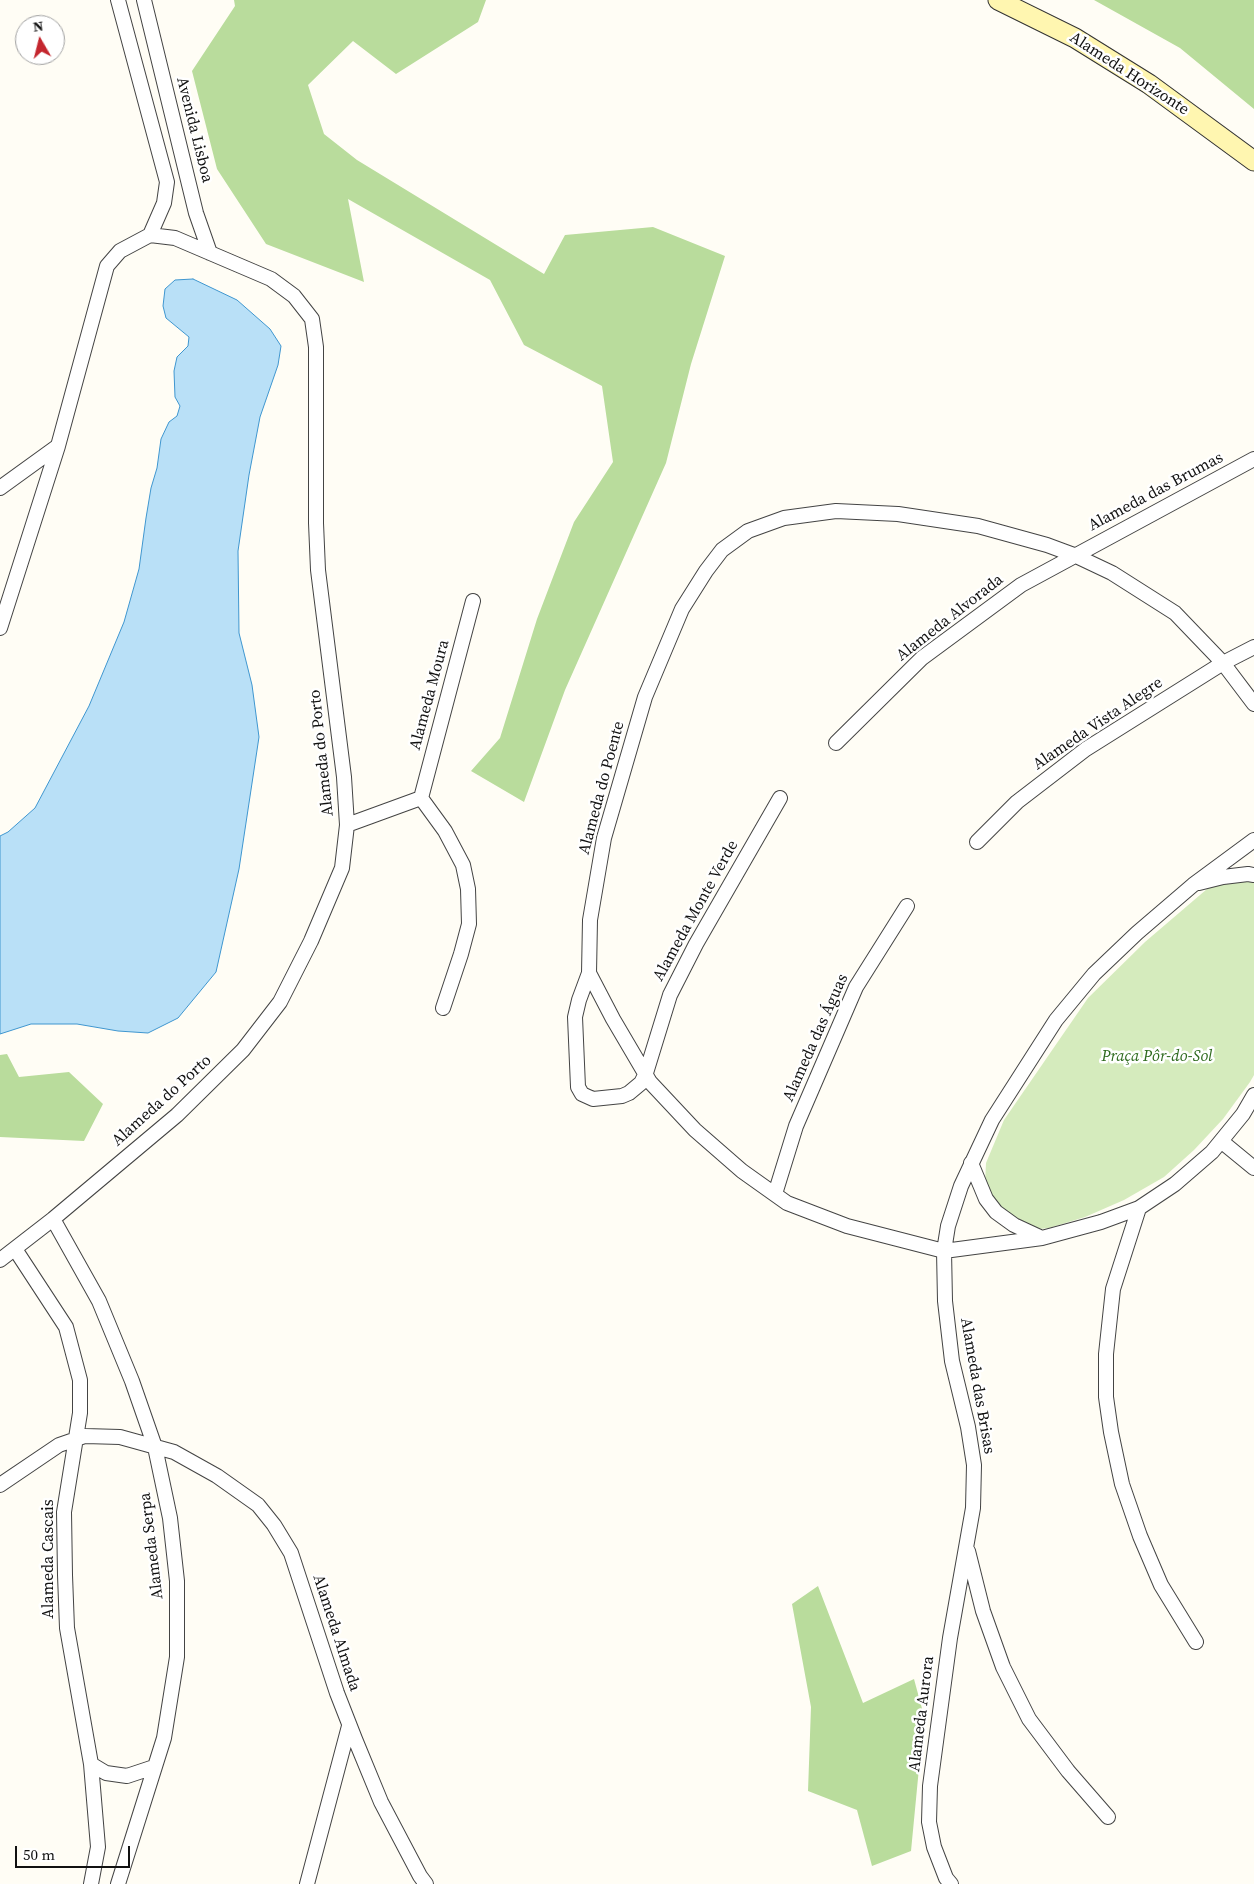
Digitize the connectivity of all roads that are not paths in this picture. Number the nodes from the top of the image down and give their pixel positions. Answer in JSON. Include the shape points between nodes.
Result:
{"nodes":[{"id":1,"x":118,"y":0,"type":"edge"},
{"id":2,"x":998,"y":0,"type":"edge"},
{"id":3,"x":146,"y":7,"type":"edge"},
{"id":4,"x":122,"y":18,"type":"junction"},
{"id":5,"x":1254,"y":161,"type":"edge"},
{"id":6,"x":150,"y":235,"type":"junction"},
{"id":7,"x":210,"y":253,"type":"junction"},
{"id":8,"x":58,"y":446,"type":"junction"},
{"id":9,"x":1254,"y":459,"type":"edge"},
{"id":10,"x":0,"y":488,"type":"edge"},
{"id":11,"x":1074,"y":555,"type":"junction"},
{"id":12,"x":473,"y":602,"type":"dead end"},
{"id":13,"x":0,"y":628,"type":"edge"},
{"id":14,"x":1254,"y":647,"type":"edge"},
{"id":15,"x":1223,"y":663,"type":"junction"},
{"id":16,"x":1254,"y":704,"type":"edge"},
{"id":17,"x":836,"y":742,"type":"dead end"},
{"id":18,"x":421,"y":798,"type":"junction"},
{"id":19,"x":780,"y":798,"type":"dead end"},
{"id":20,"x":346,"y":825,"type":"junction"},
{"id":21,"x":1254,"y":840,"type":"edge"},
{"id":22,"x":977,"y":842,"type":"dead end"},
{"id":23,"x":1254,"y":875,"type":"edge"},
{"id":24,"x":1194,"y":885,"type":"junction"},
{"id":25,"x":907,"y":906,"type":"dead end"},
{"id":26,"x":590,"y":973,"type":"junction"},
{"id":27,"x":443,"y":1008,"type":"dead end"},
{"id":28,"x":646,"y":1074,"type":"junction"},
{"id":29,"x":1254,"y":1096,"type":"edge"},
{"id":30,"x":1248,"y":1118,"type":"edge"},
{"id":31,"x":1221,"y":1141,"type":"junction"},
{"id":32,"x":970,"y":1163,"type":"junction"},
{"id":33,"x":1254,"y":1168,"type":"edge"},
{"id":34,"x":775,"y":1194,"type":"junction"},
{"id":35,"x":1139,"y":1208,"type":"junction"},
{"id":36,"x":53,"y":1219,"type":"junction"},
{"id":37,"x":1042,"y":1238,"type":"junction"},
{"id":38,"x":15,"y":1249,"type":"junction"},
{"id":39,"x":944,"y":1251,"type":"junction"},
{"id":40,"x":0,"y":1260,"type":"edge"},
{"id":41,"x":74,"y":1440,"type":"junction"},
{"id":42,"x":155,"y":1446,"type":"junction"},
{"id":43,"x":0,"y":1485,"type":"edge"},
{"id":44,"x":967,"y":1545,"type":"junction"},
{"id":45,"x":1196,"y":1642,"type":"dead end"},
{"id":46,"x":350,"y":1726,"type":"junction"},
{"id":47,"x":91,"y":1764,"type":"junction"},
{"id":48,"x":154,"y":1767,"type":"junction"},
{"id":49,"x":1108,"y":1817,"type":"dead end"},
{"id":50,"x":91,"y":1884,"type":"edge"},
{"id":51,"x":118,"y":1884,"type":"edge"},
{"id":52,"x":307,"y":1884,"type":"edge"},
{"id":53,"x":426,"y":1884,"type":"edge"},
{"id":54,"x":951,"y":1884,"type":"edge"}],
"edges":[{"from":1,"to":4,"type":"street"},
{"from":2,"to":5,"type":"street","name":"Alameda Horizonte","via":[[1092,48],[1149,84]]},
{"from":3,"to":4,"type":"street","name":"Avenida Lisboa","via":[[142,17]]},
{"from":3,"to":7,"type":"street","name":"Avenida Lisboa","via":[[196,213]]},
{"from":4,"to":6,"type":"street","via":[[167,182],[164,203]]},
{"from":6,"to":7,"type":"street","name":"Alameda do Porto","via":[[175,238]]},
{"from":6,"to":8,"type":"street","via":[[120,251],[107,266]]},
{"from":7,"to":20,"type":"street","name":"Alameda do Porto","via":[[271,279],[294,296],[312,319],[316,347],[318,570],[344,777]]},
{"from":8,"to":10,"type":"street"},
{"from":8,"to":13,"type":"street"},
{"from":9,"to":11,"type":"street","name":"Alameda das Brumas"},
{"from":11,"to":15,"type":"street","name":"Alameda do Poente","via":[[1112,573],[1175,613]]},
{"from":11,"to":17,"type":"street","name":"Alameda Alvorada","via":[[1020,585],[922,658]]},
{"from":11,"to":26,"type":"street","name":"Alameda do Poente","via":[[978,526],[898,514],[836,511],[784,518],[748,531],[722,550],[682,610],[645,697],[604,838],[590,920]]},
{"from":12,"to":18,"type":"street","name":"Alameda Moura"},
{"from":14,"to":15,"type":"street","name":"Alameda Vista Alegre"},
{"from":15,"to":16,"type":"street","name":"Alameda do Poente"},
{"from":15,"to":22,"type":"street","name":"Alameda Vista Alegre","via":[[1086,749],[1017,802]]},
{"from":18,"to":20,"type":"street"},
{"from":18,"to":27,"type":"street","via":[[445,831],[463,865],[468,889],[468,924]]},
{"from":19,"to":28,"type":"street","name":"Alameda Monte Verde","via":[[696,944],[670,996]]},
{"from":20,"to":36,"type":"street","name":"Alameda do Porto","via":[[342,868],[311,941],[280,1002],[243,1050],[177,1115]]},
{"from":21,"to":24,"type":"street"},
{"from":23,"to":24,"type":"street","via":[[1224,877]]},
{"from":24,"to":32,"type":"street","via":[[1094,974],[1056,1020],[992,1120]]},
{"from":25,"to":34,"type":"street","name":"Alameda das Águas","via":[[856,987],[796,1126]]},
{"from":26,"to":28,"type":"street","name":"Alameda do Poente"},
{"from":26,"to":28,"type":"street","via":[[575,1017],[580,1091],[593,1099],[622,1096],[641,1084]]},
{"from":28,"to":34,"type":"street","name":"Alameda do Poente","via":[[696,1130],[742,1171]]},
{"from":29,"to":30,"type":"street","name":"Alameda do Poente"},
{"from":30,"to":31,"type":"street","name":"Alameda do Poente"},
{"from":31,"to":33,"type":"street"},
{"from":31,"to":35,"type":"street","name":"Alameda do Poente","via":[[1175,1184]]},
{"from":32,"to":37,"type":"street","via":[[986,1199],[996,1212]]},
{"from":32,"to":39,"type":"street","via":[[948,1226]]},
{"from":34,"to":39,"type":"street","name":"Alameda do Poente","via":[[788,1203],[847,1226]]},
{"from":35,"to":37,"type":"street","name":"Alameda do Poente"},
{"from":35,"to":45,"type":"street","via":[[1113,1289],[1106,1354],[1106,1397],[1122,1484],[1140,1536],[1161,1585]]},
{"from":36,"to":38,"type":"street","name":"Alameda do Porto"},
{"from":36,"to":42,"type":"street","name":"Alameda Serpa","via":[[99,1302]]},
{"from":37,"to":39,"type":"street","name":"Alameda do Poente"},
{"from":38,"to":40,"type":"street","name":"Alameda do Porto"},
{"from":38,"to":41,"type":"street","name":"Alameda Cascais","via":[[66,1327],[80,1380],[80,1413]]},
{"from":39,"to":44,"type":"street","name":"Alameda das Brisas","via":[[945,1301],[952,1361],[974,1465],[973,1508]]},
{"from":41,"to":42,"type":"street","name":"Alameda Almada","via":[[85,1436],[120,1437]]},
{"from":41,"to":43,"type":"street","name":"Alameda Almada","via":[[59,1446]]},
{"from":41,"to":47,"type":"street","name":"Alameda Cascais","via":[[64,1512],[67,1628]]},
{"from":42,"to":46,"type":"street","name":"Alameda Almada","via":[[174,1452],[217,1476],[258,1504],[274,1524],[291,1553]]},
{"from":42,"to":48,"type":"street","name":"Alameda Serpa","via":[[170,1518],[177,1581],[177,1657],[164,1738]]},
{"from":44,"to":49,"type":"street","name":"Alameda das Brisas","via":[[983,1610],[1003,1667],[1029,1719]]},
{"from":44,"to":54,"type":"street","name":"Alameda Aurora","via":[[950,1638],[930,1786],[929,1822],[934,1847]]},
{"from":46,"to":52,"type":"street"},
{"from":46,"to":53,"type":"street","name":"Alameda Almada","via":[[381,1802]]},
{"from":47,"to":48,"type":"street","via":[[106,1773],[126,1776]]},
{"from":47,"to":50,"type":"street","name":"Alameda Cascais","via":[[98,1847]]},
{"from":48,"to":51,"type":"street","name":"Alameda Serpa"}]}
